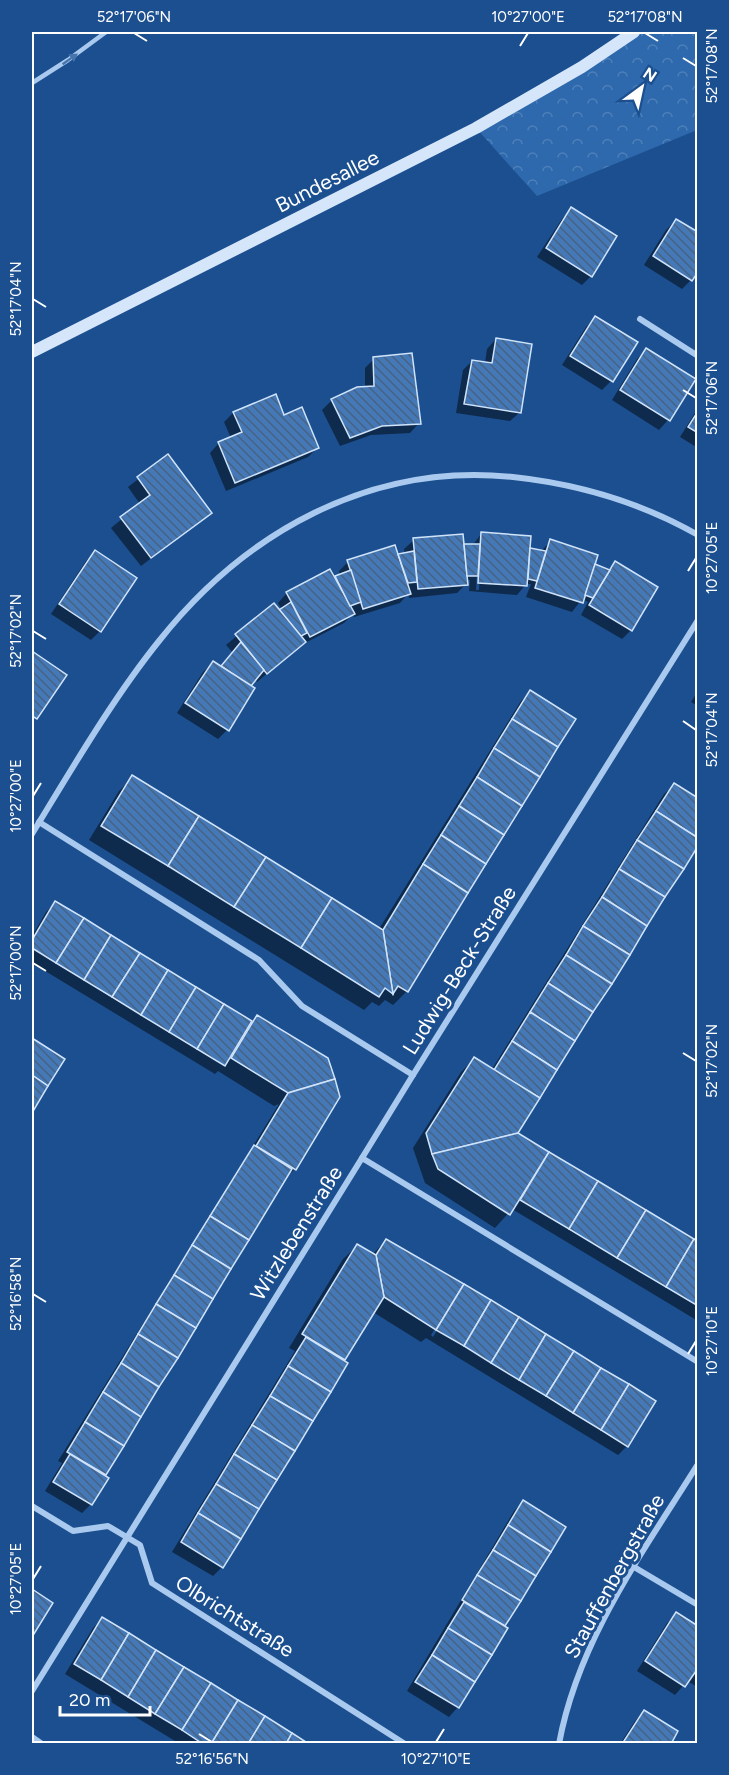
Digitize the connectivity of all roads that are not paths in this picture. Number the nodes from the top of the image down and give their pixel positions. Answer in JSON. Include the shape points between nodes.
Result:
{"nodes":[{"id":1,"x":106,"y":32,"type":"edge"},
{"id":2,"x":633,"y":32,"type":"edge"},
{"id":3,"x":32,"y":83,"type":"edge"},
{"id":4,"x":640,"y":319,"type":"dead end"},
{"id":5,"x":32,"y":352,"type":"edge"},
{"id":6,"x":698,"y":356,"type":"edge"},
{"id":7,"x":698,"y":535,"type":"edge"},
{"id":8,"x":698,"y":620,"type":"edge"},
{"id":9,"x":39,"y":822,"type":"junction"},
{"id":10,"x":32,"y":834,"type":"edge"},
{"id":11,"x":413,"y":1075,"type":"junction"},
{"id":12,"x":362,"y":1158,"type":"junction"},
{"id":13,"x":698,"y":1362,"type":"edge"},
{"id":14,"x":698,"y":1464,"type":"edge"},
{"id":15,"x":32,"y":1506,"type":"edge"},
{"id":16,"x":126,"y":1537,"type":"junction"},
{"id":17,"x":634,"y":1567,"type":"junction"},
{"id":18,"x":698,"y":1605,"type":"edge"},
{"id":19,"x":32,"y":1691,"type":"edge"},
{"id":20,"x":32,"y":1737,"type":"edge"},
{"id":21,"x":42,"y":1743,"type":"edge"},
{"id":22,"x":405,"y":1743,"type":"edge"},
{"id":23,"x":559,"y":1743,"type":"edge"}],
"edges":[{"from":3,"to":1,"type":"lane","one_way":true},
{"from":2,"to":5,"type":"main road","name":"Bundesallee","via":[[582,67],[476,128]]},
{"from":4,"to":6,"type":"street"},
{"from":7,"to":9,"type":"street","via":[[614,498],[558,482],[489,474],[420,479],[376,488],[323,507],[266,538],[213,583],[159,640]]},
{"from":8,"to":11,"type":"street","name":"Ludwig-Beck-Straße"},
{"from":9,"to":10,"type":"street"},
{"from":9,"to":11,"type":"street","name":"Ludwig-Beck-Straße","via":[[259,960],[302,1006]]},
{"from":11,"to":12,"type":"street"},
{"from":12,"to":13,"type":"street","name":"Witzlebenstraße"},
{"from":12,"to":16,"type":"street","name":"Witzlebenstraße"},
{"from":14,"to":17,"type":"street","name":"Stauffenbergstraße"},
{"from":15,"to":16,"type":"street","name":"Olbrichtstraße","via":[[73,1531],[108,1526]]},
{"from":16,"to":19,"type":"street","name":"Witzlebenstraße"},
{"from":16,"to":22,"type":"street","name":"Olbrichtstraße","via":[[140,1545],[152,1583]]},
{"from":17,"to":18,"type":"street"},
{"from":17,"to":23,"type":"street","name":"Stauffenbergstraße","via":[[592,1640],[575,1679]]},
{"from":20,"to":21,"type":"street"}]}
